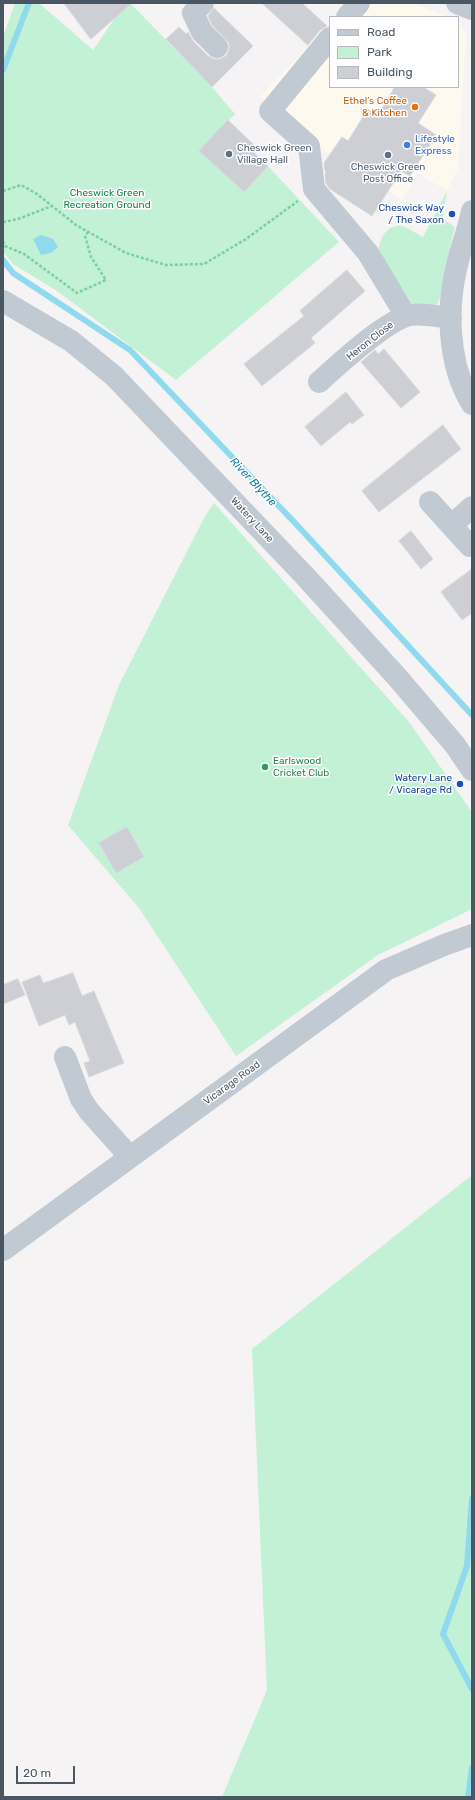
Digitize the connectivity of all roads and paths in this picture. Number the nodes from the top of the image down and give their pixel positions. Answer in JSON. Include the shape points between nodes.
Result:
{"nodes":[{"id":1,"x":203,"y":3,"type":"edge"},
{"id":2,"x":359,"y":3,"type":"edge"},
{"id":3,"x":458,"y":3,"type":"edge"},
{"id":4,"x":472,"y":9,"type":"edge"},
{"id":5,"x":349,"y":16,"type":"edge"},
{"id":6,"x":329,"y":39,"type":"edge"},
{"id":7,"x":217,"y":47,"type":"dead end"},
{"id":8,"x":314,"y":189,"type":"junction"},
{"id":9,"x":3,"y":191,"type":"edge"},
{"id":10,"x":52,"y":206,"type":"junction"},
{"id":11,"x":472,"y":216,"type":"edge"},
{"id":12,"x":3,"y":222,"type":"edge"},
{"id":13,"x":88,"y":232,"type":"dead end"},
{"id":14,"x":3,"y":241,"type":"edge"},
{"id":15,"x":3,"y":301,"type":"edge"},
{"id":16,"x":406,"y":316,"type":"junction"},
{"id":17,"x":451,"y":318,"type":"junction"},
{"id":18,"x":319,"y":382,"type":"dead end"},
{"id":19,"x":472,"y":404,"type":"edge"},
{"id":20,"x":430,"y":502,"type":"dead end"},
{"id":21,"x":472,"y":507,"type":"edge"},
{"id":22,"x":452,"y":525,"type":"junction"},
{"id":23,"x":470,"y":546,"type":"dead end"},
{"id":24,"x":472,"y":770,"type":"edge"},
{"id":25,"x":472,"y":935,"type":"edge"},
{"id":26,"x":65,"y":1057,"type":"dead end"},
{"id":27,"x":130,"y":1157,"type":"junction"},
{"id":28,"x":3,"y":1250,"type":"edge"}],
"edges":[{"from":1,"to":7,"type":"street","via":[[193,14],[202,32]]},
{"from":2,"to":5,"type":"street"},
{"from":3,"to":4,"type":"street"},
{"from":6,"to":8,"type":"street","via":[[270,111],[309,146]]},
{"from":8,"to":10,"type":"path","via":[[246,239],[204,264],[166,265],[126,253],[76,225]]},
{"from":8,"to":16,"type":"street","via":[[368,253]]},
{"from":9,"to":10,"type":"path","via":[[21,185]]},
{"from":10,"to":12,"type":"path"},
{"from":11,"to":17,"type":"street","via":[[457,262],[452,289]]},
{"from":13,"to":14,"type":"path","via":[[85,236],[91,257],[106,280],[77,293],[24,254],[5,246]]},
{"from":15,"to":24,"type":"street","name":"Watery Lane","via":[[71,341],[114,376],[397,677],[455,745]]},
{"from":16,"to":17,"type":"street","name":"Heron Close"},
{"from":16,"to":18,"type":"street","name":"Heron Close","via":[[364,344]]},
{"from":17,"to":19,"type":"street","via":[[452,343],[460,379]]},
{"from":20,"to":22,"type":"street"},
{"from":21,"to":22,"type":"street"},
{"from":22,"to":23,"type":"street"},
{"from":25,"to":27,"type":"street","name":"Vicarage Road","via":[[386,970]]},
{"from":26,"to":27,"type":"street","via":[[81,1099]]},
{"from":27,"to":28,"type":"street","name":"Vicarage Road"}]}
